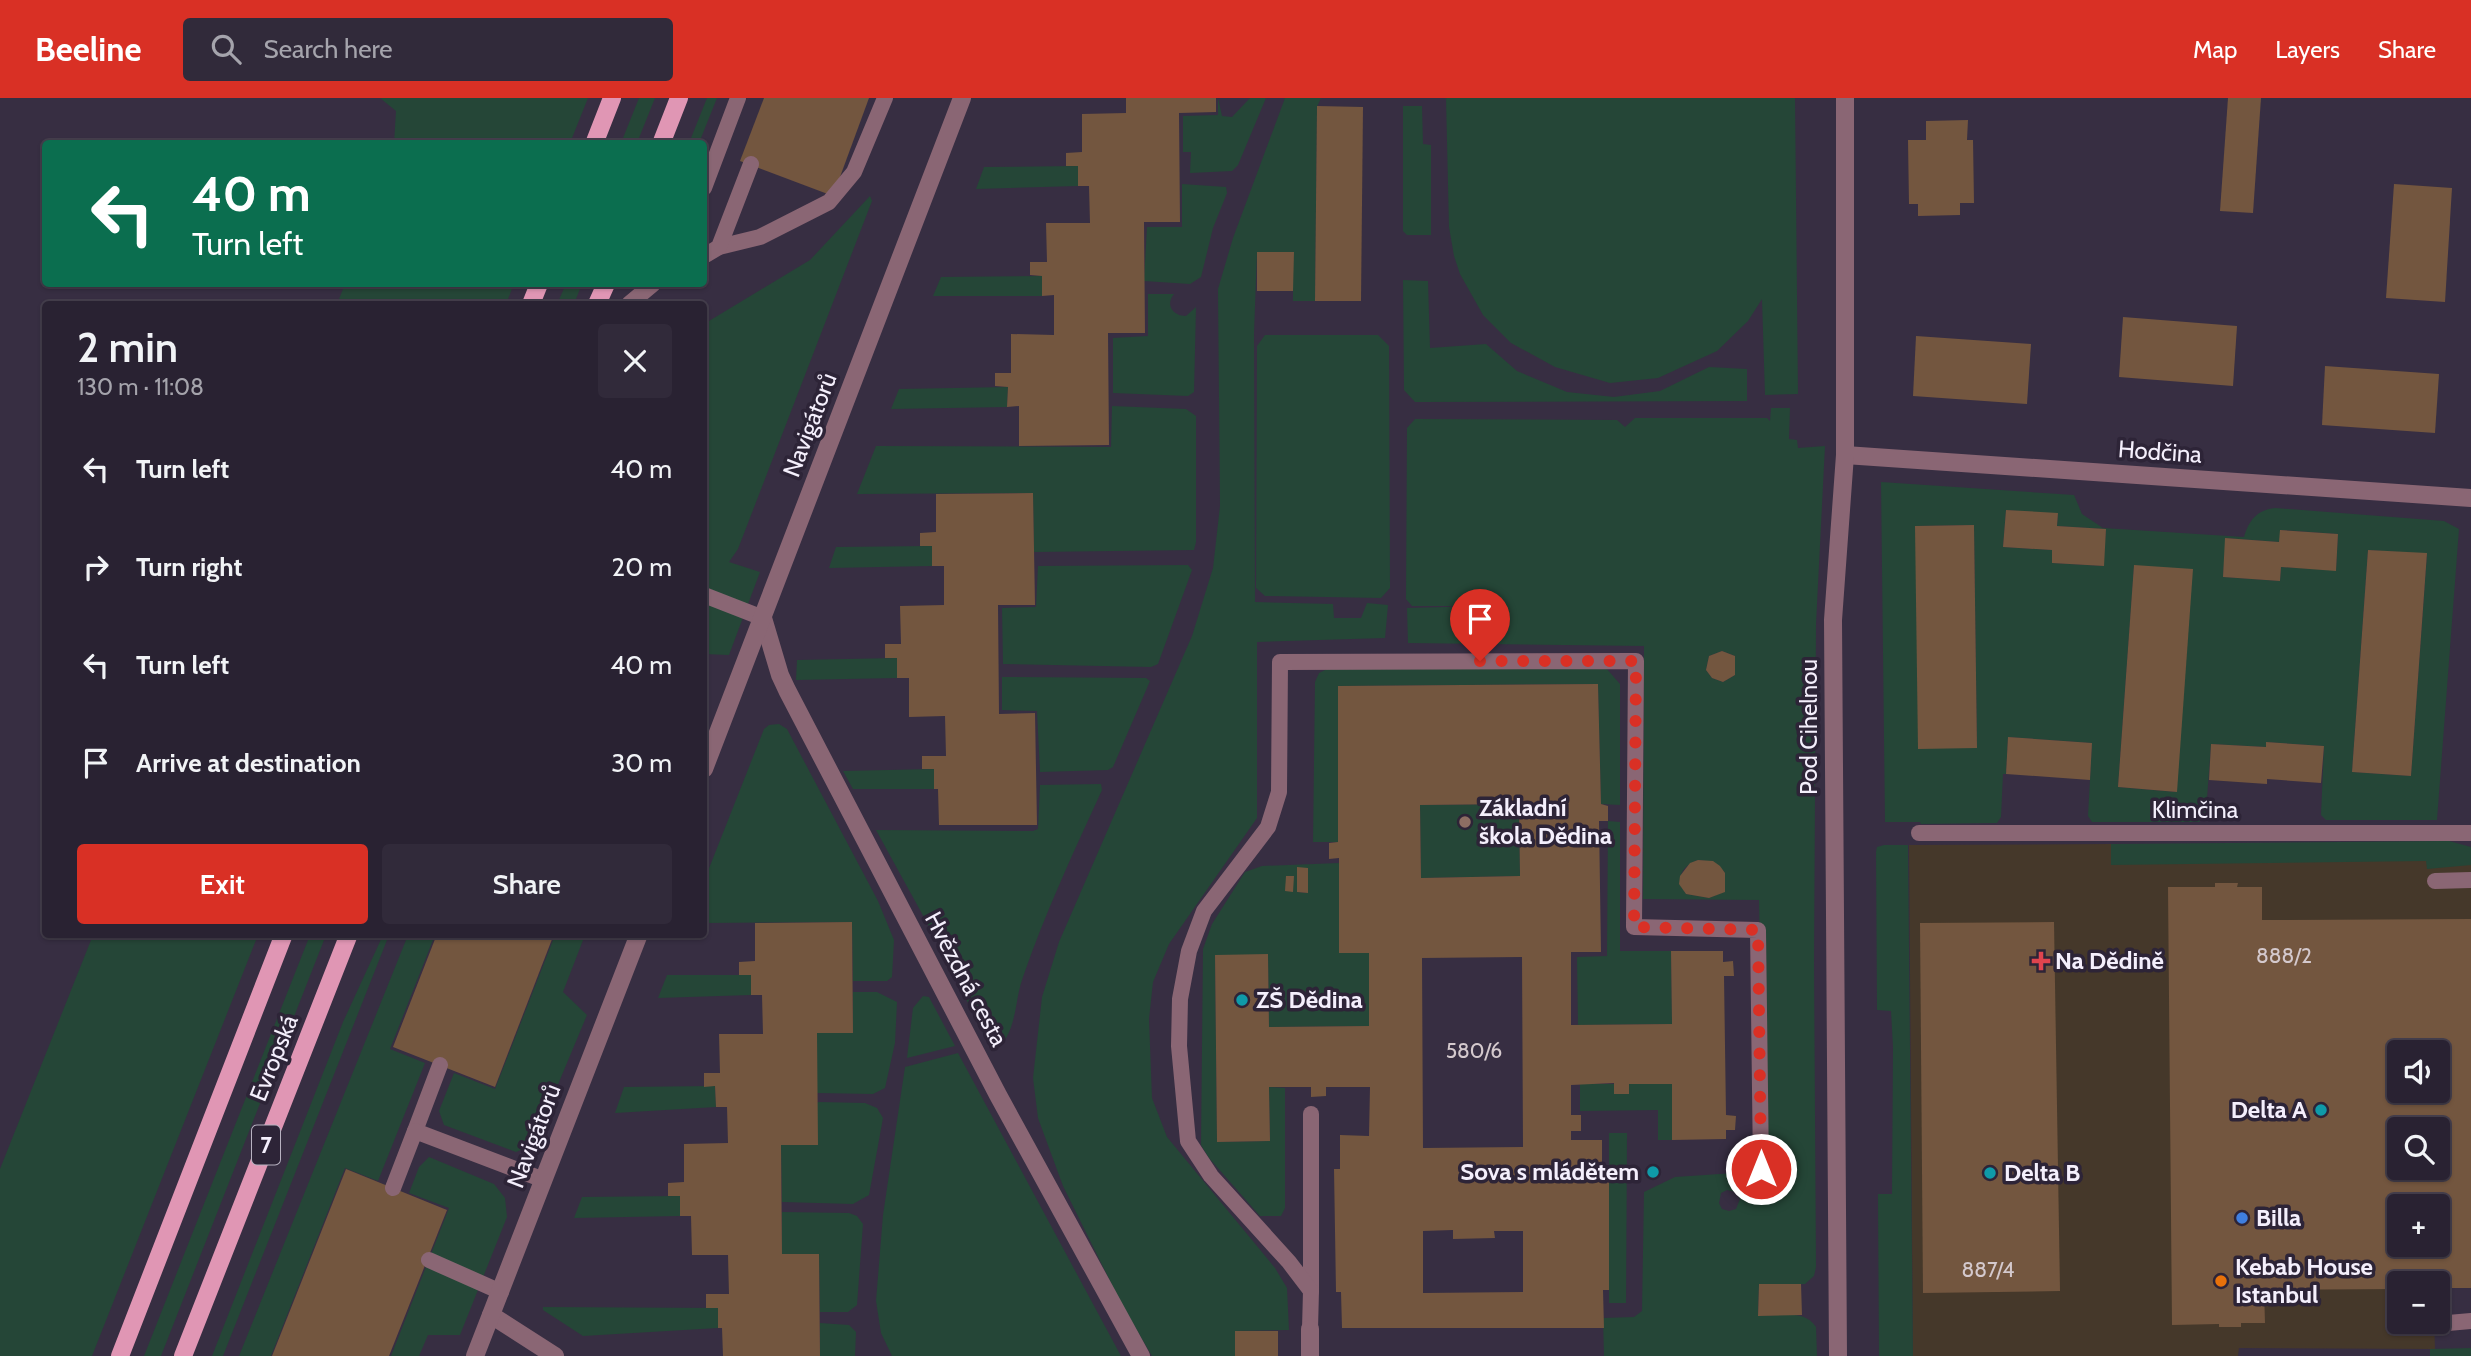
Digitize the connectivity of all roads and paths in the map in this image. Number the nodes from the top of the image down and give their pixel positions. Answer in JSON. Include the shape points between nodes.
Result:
{"nodes":[{"id":1,"x":612,"y":98,"type":"edge"},
{"id":2,"x":679,"y":98,"type":"edge"},
{"id":3,"x":738,"y":98,"type":"edge"},
{"id":4,"x":885,"y":98,"type":"edge"},
{"id":5,"x":962,"y":98,"type":"edge"},
{"id":6,"x":1845,"y":98,"type":"edge"},
{"id":7,"x":596,"y":140,"type":"edge"},
{"id":8,"x":663,"y":140,"type":"edge"},
{"id":9,"x":751,"y":164,"type":"dead end"},
{"id":10,"x":707,"y":180,"type":"edge"},
{"id":11,"x":719,"y":247,"type":"junction"},
{"id":12,"x":707,"y":254,"type":"edge"},
{"id":13,"x":649,"y":287,"type":"edge"},
{"id":14,"x":633,"y":301,"type":"edge"},
{"id":15,"x":1845,"y":455,"type":"junction"},
{"id":16,"x":2471,"y":498,"type":"edge"},
{"id":17,"x":707,"y":596,"type":"edge"},
{"id":18,"x":762,"y":618,"type":"junction"},
{"id":19,"x":707,"y":761,"type":"edge"},
{"id":20,"x":1919,"y":833,"type":"dead end"},
{"id":21,"x":2471,"y":833,"type":"edge"},
{"id":22,"x":2471,"y":880,"type":"edge"},
{"id":23,"x":2435,"y":881,"type":"dead end"},
{"id":24,"x":282,"y":938,"type":"edge"},
{"id":25,"x":347,"y":938,"type":"edge"},
{"id":26,"x":637,"y":938,"type":"edge"},
{"id":27,"x":440,"y":1065,"type":"dead end"},
{"id":28,"x":1311,"y":1114,"type":"dead end"},
{"id":29,"x":415,"y":1131,"type":"junction"},
{"id":30,"x":1761,"y":1169,"type":"dead end"},
{"id":31,"x":544,"y":1180,"type":"junction"},
{"id":32,"x":393,"y":1188,"type":"dead end"},
{"id":33,"x":429,"y":1260,"type":"dead end"},
{"id":34,"x":1311,"y":1291,"type":"junction"},
{"id":35,"x":500,"y":1292,"type":"junction"},
{"id":36,"x":491,"y":1315,"type":"junction"},
{"id":37,"x":2471,"y":1321,"type":"edge"},
{"id":38,"x":2450,"y":1323,"type":"edge"},
{"id":39,"x":1310,"y":1329,"type":"joint"},
{"id":40,"x":120,"y":1356,"type":"edge"},
{"id":41,"x":183,"y":1356,"type":"edge"},
{"id":42,"x":475,"y":1356,"type":"edge"},
{"id":43,"x":555,"y":1356,"type":"edge"},
{"id":44,"x":1141,"y":1356,"type":"edge"},
{"id":45,"x":1310,"y":1356,"type":"edge"},
{"id":46,"x":1838,"y":1356,"type":"edge"}],
"edges":[{"from":1,"to":7,"type":"main road"},
{"from":2,"to":8,"type":"main road"},
{"from":3,"to":10,"type":"lane"},
{"from":4,"to":11,"type":"lane","via":[[854,172],[829,202],[761,237]]},
{"from":5,"to":18,"type":"street","name":"Navigátorů"},
{"from":6,"to":15,"type":"street","name":"Pod Cihelnou"},
{"from":9,"to":11,"type":"lane"},
{"from":11,"to":12,"type":"lane"},
{"from":13,"to":14,"type":"lane"},
{"from":15,"to":16,"type":"street","name":"Hodčina"},
{"from":15,"to":46,"type":"street","name":"Pod Cihelnou","via":[[1833,620]]},
{"from":17,"to":18,"type":"lane"},
{"from":18,"to":19,"type":"street","name":"Navigátorů"},
{"from":18,"to":44,"type":"street","name":"Hvězdná cesta","via":[[787,690],[998,1095]]},
{"from":20,"to":21,"type":"lane","name":"Klimčina"},
{"from":22,"to":23,"type":"lane"},
{"from":24,"to":40,"type":"main road","name":"Evropská"},
{"from":25,"to":41,"type":"main road","name":"Evropská","number":"7"},
{"from":26,"to":31,"type":"street","name":"Navigátorů"},
{"from":27,"to":29,"type":"lane"},
{"from":28,"to":34,"type":"lane"},
{"from":29,"to":31,"type":"lane"},
{"from":29,"to":32,"type":"lane"},
{"from":30,"to":34,"type":"lane","via":[[1758,930],[1634,927],[1636,661],[1280,662],[1279,792],[1268,827],[1204,911],[1189,951],[1180,999],[1179,1057],[1188,1141],[1211,1176]]},
{"from":31,"to":35,"type":"street","name":"Navigátorů"},
{"from":33,"to":35,"type":"lane"},
{"from":34,"to":39,"type":"lane"},
{"from":35,"to":36,"type":"street","name":"Navigátorů"},
{"from":36,"to":42,"type":"street","name":"Navigátorů"},
{"from":36,"to":43,"type":"street"},
{"from":37,"to":38,"type":"lane"},
{"from":39,"to":45,"type":"street"}]}
